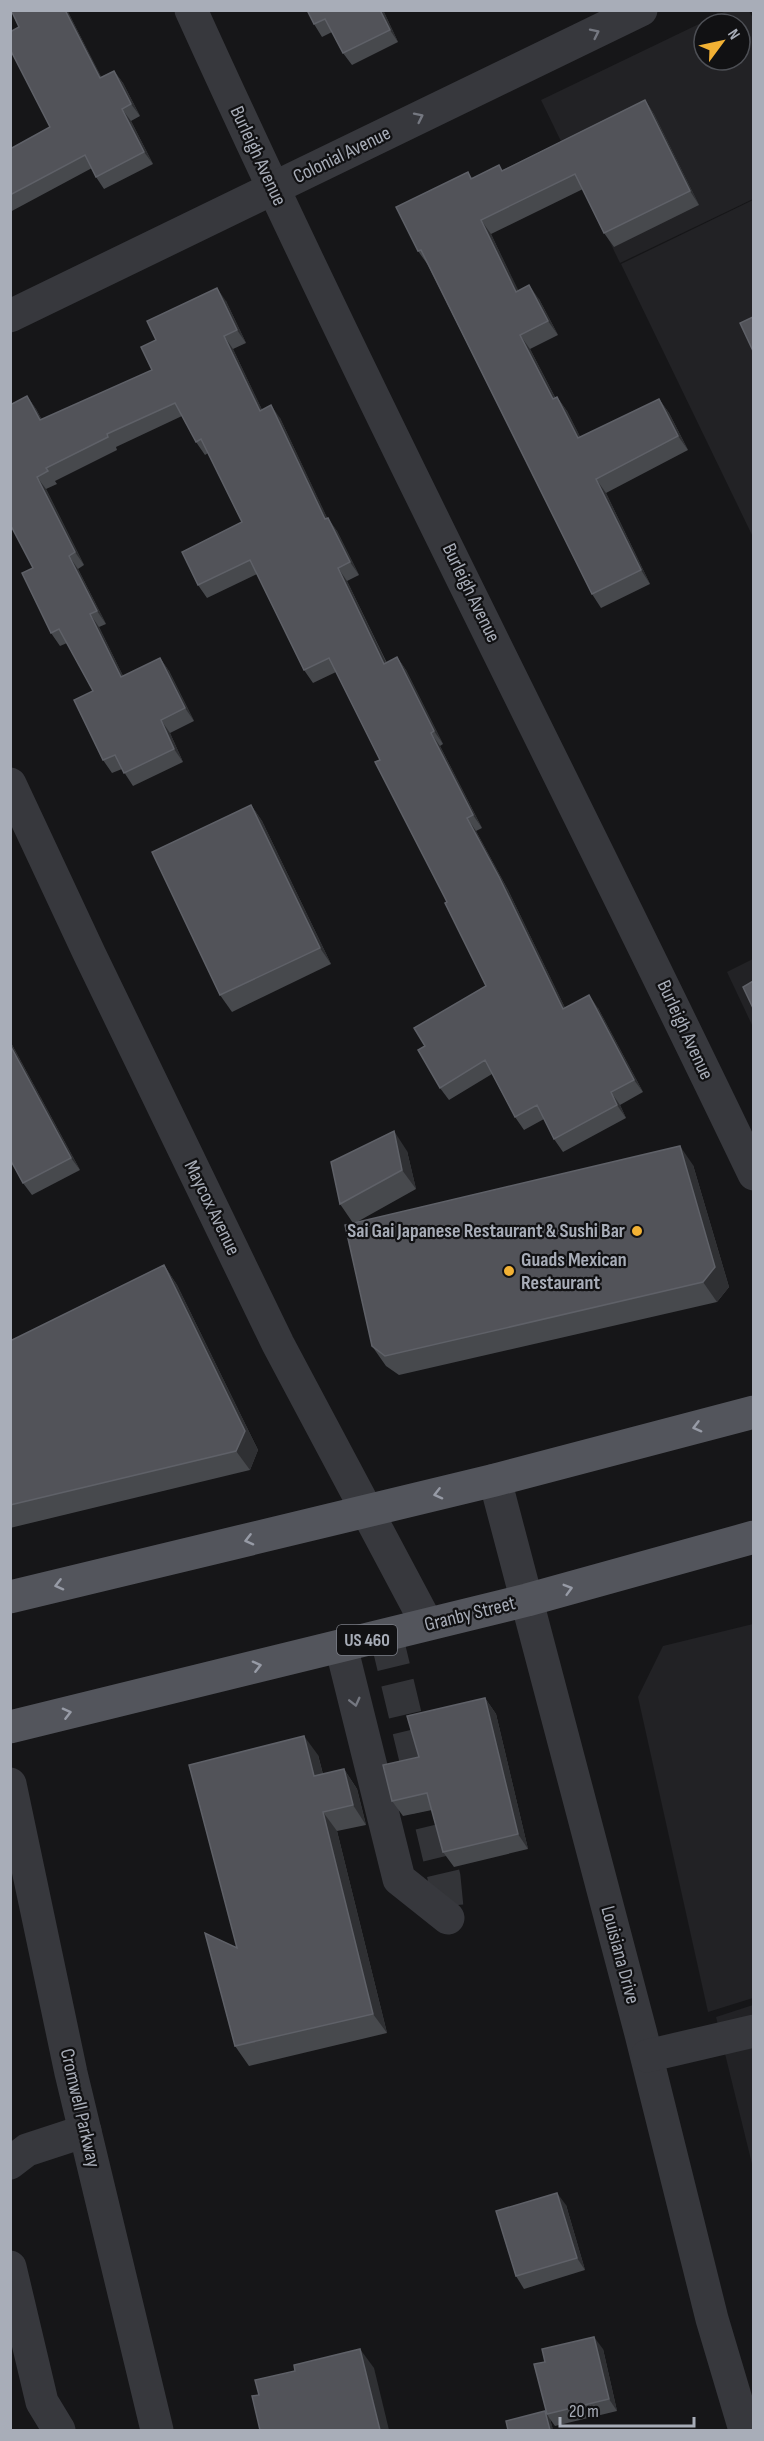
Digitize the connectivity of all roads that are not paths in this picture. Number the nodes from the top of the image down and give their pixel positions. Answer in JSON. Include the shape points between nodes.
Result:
{"nodes":[{"id":1,"x":191,"y":10,"type":"edge"},
{"id":2,"x":641,"y":10,"type":"edge"},
{"id":3,"x":272,"y":188,"type":"junction"},
{"id":4,"x":10,"y":316,"type":"edge"},
{"id":5,"x":10,"y":784,"type":"edge"},
{"id":6,"x":753,"y":1174,"type":"edge"},
{"id":7,"x":753,"y":1412,"type":"edge"},
{"id":8,"x":495,"y":1480,"type":"junction"},
{"id":9,"x":367,"y":1511,"type":"junction"},
{"id":10,"x":753,"y":1537,"type":"edge"},
{"id":11,"x":10,"y":1597,"type":"edge"},
{"id":12,"x":527,"y":1600,"type":"junction"},
{"id":13,"x":427,"y":1624,"type":"junction"},
{"id":14,"x":352,"y":1643,"type":"junction"},
{"id":15,"x":10,"y":1727,"type":"edge"},
{"id":16,"x":10,"y":1784,"type":"edge"},
{"id":17,"x":448,"y":1918,"type":"dead end"},
{"id":18,"x":753,"y":2031,"type":"edge"},
{"id":19,"x":646,"y":2056,"type":"junction"},
{"id":20,"x":85,"y":2131,"type":"junction"},
{"id":21,"x":10,"y":2163,"type":"edge"},
{"id":22,"x":10,"y":2267,"type":"edge"},
{"id":23,"x":746,"y":2419,"type":"edge"},
{"id":24,"x":59,"y":2430,"type":"edge"},
{"id":25,"x":157,"y":2430,"type":"edge"}],
"edges":[{"from":1,"to":3,"type":"street","name":"Burleigh Avenue"},
{"from":3,"to":2,"type":"street","name":"Colonial Avenue","one_way":true},
{"from":3,"to":4,"type":"street","name":"Colonial Avenue"},
{"from":3,"to":6,"type":"street","name":"Burleigh Avenue"},
{"from":5,"to":9,"type":"street","name":"Maycox Avenue","via":[[273,1334]]},
{"from":7,"to":8,"type":"main road","one_way":true},
{"from":8,"to":9,"type":"main road","one_way":true},
{"from":8,"to":12,"type":"street","name":"Louisiana Drive"},
{"from":9,"to":11,"type":"main road","one_way":true},
{"from":9,"to":13,"type":"street","name":"Maycox Avenue"},
{"from":12,"to":10,"type":"main road","name":"Granby Street","number":"US 460","one_way":true},
{"from":12,"to":13,"type":"main road","name":"Granby Street","number":"US 460"},
{"from":12,"to":19,"type":"street","name":"Louisiana Drive"},
{"from":13,"to":14,"type":"main road","name":"Granby Street","number":"US 460"},
{"from":15,"to":14,"type":"main road","name":"Granby Street","number":"US 460","one_way":true},
{"from":14,"to":17,"type":"street","one_way":true,"via":[[399,1878]]},
{"from":16,"to":20,"type":"street","name":"Cromwell Parkway"},
{"from":18,"to":19,"type":"street"},
{"from":19,"to":23,"type":"street","name":"Louisiana Drive","via":[[712,2319]]},
{"from":20,"to":21,"type":"street","via":[[27,2150]]},
{"from":20,"to":25,"type":"street","name":"Cromwell Parkway"},
{"from":22,"to":24,"type":"street","via":[[42,2402]]}]}
